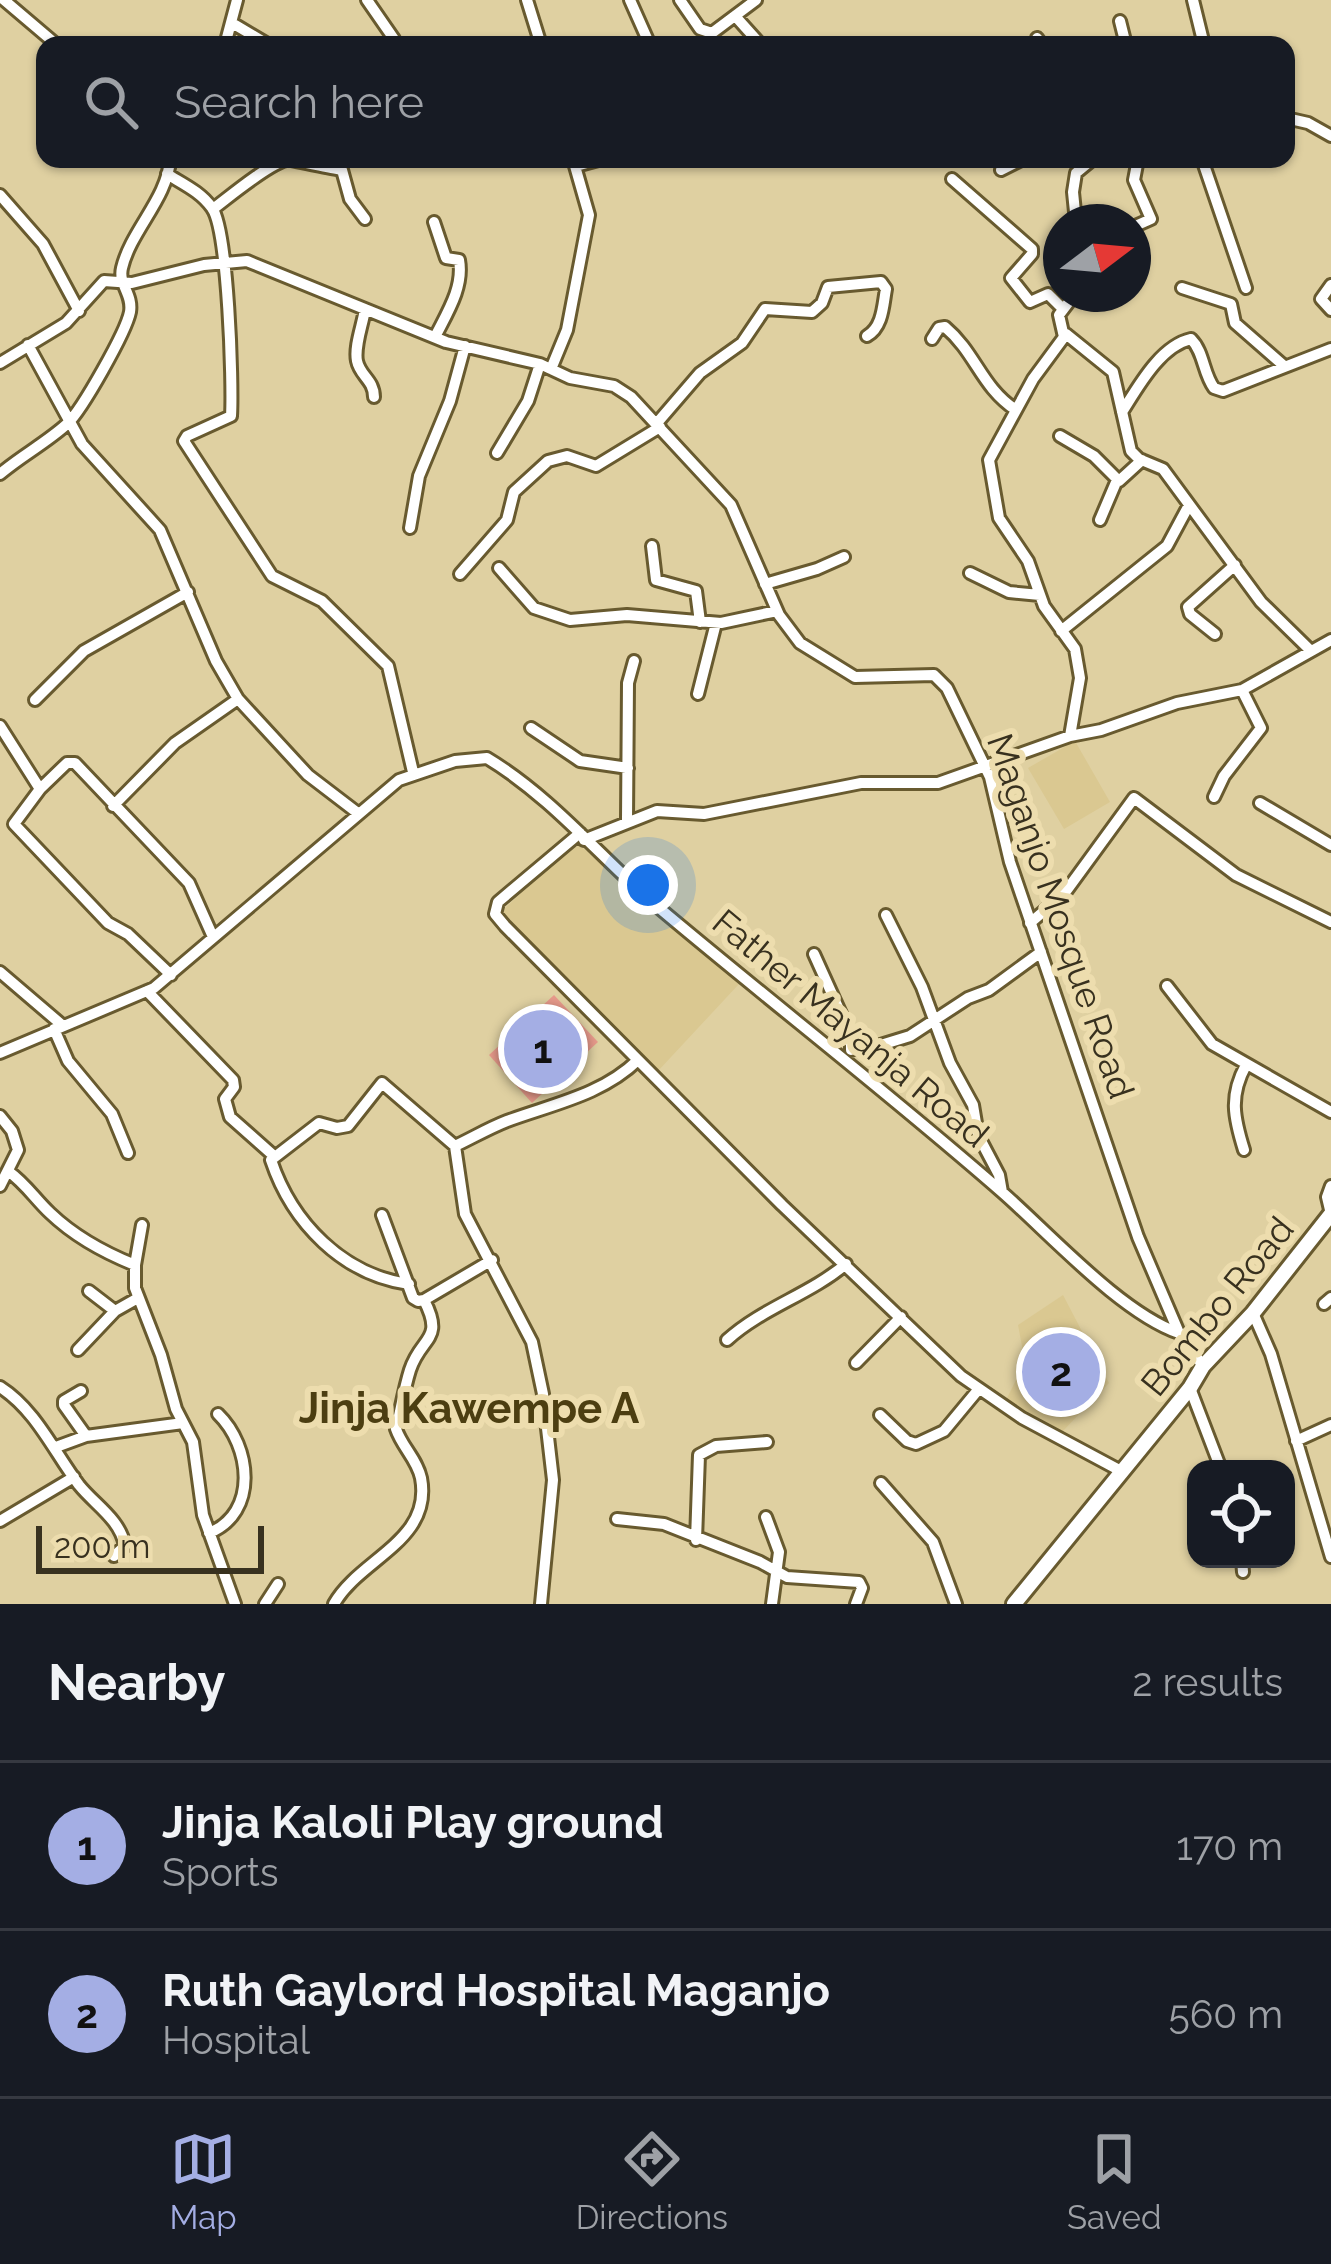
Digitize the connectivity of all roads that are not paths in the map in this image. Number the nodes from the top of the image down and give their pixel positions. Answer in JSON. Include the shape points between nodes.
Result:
{"nodes":[{"id":1,"x":4,"y":0,"type":"edge"},
{"id":2,"x":237,"y":0,"type":"edge"},
{"id":3,"x":367,"y":0,"type":"edge"},
{"id":4,"x":527,"y":0,"type":"edge"},
{"id":5,"x":630,"y":0,"type":"edge"},
{"id":6,"x":680,"y":0,"type":"edge"},
{"id":7,"x":755,"y":0,"type":"edge"},
{"id":8,"x":1193,"y":0,"type":"edge"},
{"id":9,"x":736,"y":16,"type":"junction"},
{"id":10,"x":1120,"y":21,"type":"dead end"},
{"id":11,"x":232,"y":23,"type":"junction"},
{"id":12,"x":46,"y":36,"type":"edge"},
{"id":13,"x":227,"y":36,"type":"edge"},
{"id":14,"x":253,"y":36,"type":"edge"},
{"id":15,"x":392,"y":36,"type":"edge"},
{"id":16,"x":538,"y":36,"type":"edge"},
{"id":17,"x":646,"y":36,"type":"edge"},
{"id":18,"x":753,"y":36,"type":"edge"},
{"id":19,"x":1124,"y":36,"type":"edge"},
{"id":20,"x":1202,"y":36,"type":"edge"},
{"id":21,"x":1295,"y":120,"type":"edge"},
{"id":22,"x":1331,"y":136,"type":"edge"},
{"id":23,"x":168,"y":168,"type":"edge"},
{"id":24,"x":174,"y":168,"type":"edge"},
{"id":25,"x":273,"y":168,"type":"edge"},
{"id":26,"x":317,"y":168,"type":"edge"},
{"id":27,"x":576,"y":168,"type":"edge"},
{"id":28,"x":1004,"y":168,"type":"edge"},
{"id":29,"x":1079,"y":168,"type":"edge"},
{"id":30,"x":1136,"y":168,"type":"edge"},
{"id":31,"x":1205,"y":168,"type":"edge"},
{"id":32,"x":1000,"y":170,"type":"dead end"},
{"id":33,"x":952,"y":179,"type":"dead end"},
{"id":34,"x":0,"y":195,"type":"edge"},
{"id":35,"x":1075,"y":204,"type":"edge"},
{"id":36,"x":1144,"y":204,"type":"edge"},
{"id":37,"x":213,"y":209,"type":"junction"},
{"id":38,"x":365,"y":219,"type":"dead end"},
{"id":39,"x":434,"y":222,"type":"dead end"},
{"id":40,"x":224,"y":262,"type":"junction"},
{"id":41,"x":123,"y":283,"type":"junction"},
{"id":42,"x":1331,"y":285,"type":"edge"},
{"id":43,"x":1182,"y":287,"type":"dead end"},
{"id":44,"x":1246,"y":288,"type":"dead end"},
{"id":45,"x":1043,"y":296,"type":"edge"},
{"id":46,"x":365,"y":309,"type":"junction"},
{"id":47,"x":1331,"y":310,"type":"edge"},
{"id":48,"x":79,"y":311,"type":"junction"},
{"id":49,"x":1062,"y":312,"type":"edge"},
{"id":50,"x":1066,"y":334,"type":"junction"},
{"id":51,"x":867,"y":336,"type":"dead end"},
{"id":52,"x":435,"y":337,"type":"junction"},
{"id":53,"x":932,"y":338,"type":"dead end"},
{"id":54,"x":28,"y":345,"type":"junction"},
{"id":55,"x":465,"y":346,"type":"junction"},
{"id":56,"x":1331,"y":349,"type":"edge"},
{"id":57,"x":0,"y":362,"type":"edge"},
{"id":58,"x":1283,"y":365,"type":"junction"},
{"id":59,"x":546,"y":366,"type":"junction"},
{"id":60,"x":374,"y":397,"type":"dead end"},
{"id":61,"x":1016,"y":410,"type":"junction"},
{"id":62,"x":1122,"y":412,"type":"junction"},
{"id":63,"x":69,"y":422,"type":"junction"},
{"id":64,"x":658,"y":425,"type":"junction"},
{"id":65,"x":1060,"y":436,"type":"dead end"},
{"id":66,"x":497,"y":453,"type":"dead end"},
{"id":67,"x":1142,"y":460,"type":"junction"},
{"id":68,"x":0,"y":474,"type":"edge"},
{"id":69,"x":1117,"y":480,"type":"junction"},
{"id":70,"x":1189,"y":505,"type":"junction"},
{"id":71,"x":1100,"y":520,"type":"dead end"},
{"id":72,"x":410,"y":528,"type":"dead end"},
{"id":73,"x":652,"y":546,"type":"dead end"},
{"id":74,"x":844,"y":556,"type":"dead end"},
{"id":75,"x":1235,"y":566,"type":"junction"},
{"id":76,"x":499,"y":568,"type":"dead end"},
{"id":77,"x":970,"y":573,"type":"dead end"},
{"id":78,"x":460,"y":574,"type":"dead end"},
{"id":79,"x":765,"y":584,"type":"junction"},
{"id":80,"x":188,"y":592,"type":"junction"},
{"id":81,"x":1040,"y":596,"type":"junction"},
{"id":82,"x":777,"y":611,"type":"junction"},
{"id":83,"x":700,"y":622,"type":"junction"},
{"id":84,"x":716,"y":623,"type":"junction"},
{"id":85,"x":1061,"y":631,"type":"junction"},
{"id":86,"x":1215,"y":634,"type":"dead end"},
{"id":87,"x":1331,"y":640,"type":"edge"},
{"id":88,"x":1311,"y":651,"type":"junction"},
{"id":89,"x":634,"y":661,"type":"dead end"},
{"id":90,"x":1242,"y":690,"type":"junction"},
{"id":91,"x":698,"y":694,"type":"dead end"},
{"id":92,"x":238,"y":699,"type":"junction"},
{"id":93,"x":35,"y":700,"type":"dead end"},
{"id":94,"x":0,"y":726,"type":"edge"},
{"id":95,"x":531,"y":728,"type":"dead end"},
{"id":96,"x":1070,"y":736,"type":"junction"},
{"id":97,"x":984,"y":767,"type":"junction"},
{"id":98,"x":628,"y":768,"type":"junction"},
{"id":99,"x":413,"y":772,"type":"junction"},
{"id":100,"x":40,"y":789,"type":"junction"},
{"id":101,"x":1214,"y":797,"type":"dead end"},
{"id":102,"x":1260,"y":803,"type":"dead end"},
{"id":103,"x":113,"y":806,"type":"junction"},
{"id":104,"x":358,"y":814,"type":"junction"},
{"id":105,"x":0,"y":818,"type":"edge"},
{"id":106,"x":627,"y":821,"type":"junction"},
{"id":107,"x":14,"y":824,"type":"junction"},
{"id":108,"x":582,"y":837,"type":"junction"},
{"id":109,"x":1331,"y":845,"type":"edge"},
{"id":110,"x":886,"y":915,"type":"dead end"},
{"id":111,"x":1331,"y":922,"type":"edge"},
{"id":112,"x":1030,"y":923,"type":"junction"},
{"id":113,"x":213,"y":938,"type":"junction"},
{"id":114,"x":1041,"y":952,"type":"junction"},
{"id":115,"x":814,"y":954,"type":"dead end"},
{"id":116,"x":0,"y":972,"type":"edge"},
{"id":117,"x":171,"y":975,"type":"junction"},
{"id":118,"x":1167,"y":986,"type":"dead end"},
{"id":119,"x":147,"y":991,"type":"junction"},
{"id":120,"x":934,"y":1019,"type":"junction"},
{"id":121,"x":58,"y":1027,"type":"junction"},
{"id":122,"x":852,"y":1047,"type":"junction"},
{"id":123,"x":0,"y":1053,"type":"edge"},
{"id":124,"x":638,"y":1060,"type":"junction"},
{"id":125,"x":849,"y":1065,"type":"junction"},
{"id":126,"x":1246,"y":1065,"type":"junction"},
{"id":127,"x":1331,"y":1112,"type":"edge"},
{"id":128,"x":0,"y":1116,"type":"edge"},
{"id":129,"x":454,"y":1146,"type":"junction"},
{"id":130,"x":1244,"y":1150,"type":"dead end"},
{"id":131,"x":128,"y":1153,"type":"dead end"},
{"id":132,"x":274,"y":1156,"type":"junction"},
{"id":133,"x":8,"y":1172,"type":"junction"},
{"id":134,"x":0,"y":1186,"type":"edge"},
{"id":135,"x":1331,"y":1186,"type":"edge"},
{"id":136,"x":1002,"y":1192,"type":"junction"},
{"id":137,"x":1331,"y":1214,"type":"edge"},
{"id":138,"x":382,"y":1215,"type":"dead end"},
{"id":139,"x":142,"y":1225,"type":"dead end"},
{"id":140,"x":492,"y":1260,"type":"junction"},
{"id":141,"x":846,"y":1264,"type":"junction"},
{"id":142,"x":135,"y":1265,"type":"junction"},
{"id":143,"x":409,"y":1284,"type":"junction"},
{"id":144,"x":89,"y":1291,"type":"dead end"},
{"id":145,"x":138,"y":1298,"type":"junction"},
{"id":146,"x":424,"y":1300,"type":"junction"},
{"id":147,"x":116,"y":1311,"type":"junction"},
{"id":148,"x":1253,"y":1313,"type":"junction"},
{"id":149,"x":902,"y":1317,"type":"junction"},
{"id":150,"x":1179,"y":1333,"type":"junction"},
{"id":151,"x":727,"y":1340,"type":"dead end"},
{"id":152,"x":78,"y":1350,"type":"dead end"},
{"id":153,"x":856,"y":1363,"type":"dead end"},
{"id":154,"x":1203,"y":1366,"type":"junction"},
{"id":155,"x":0,"y":1387,"type":"edge"},
{"id":156,"x":1190,"y":1388,"type":"junction"},
{"id":157,"x":978,"y":1390,"type":"junction"},
{"id":158,"x":81,"y":1391,"type":"dead end"},
{"id":159,"x":218,"y":1414,"type":"dead end"},
{"id":160,"x":880,"y":1415,"type":"dead end"},
{"id":161,"x":183,"y":1423,"type":"junction"},
{"id":162,"x":1331,"y":1425,"type":"edge"},
{"id":163,"x":86,"y":1436,"type":"junction"},
{"id":164,"x":1296,"y":1441,"type":"junction"},
{"id":165,"x":766,"y":1442,"type":"dead end"},
{"id":166,"x":56,"y":1447,"type":"junction"},
{"id":167,"x":1218,"y":1460,"type":"edge"},
{"id":168,"x":1121,"y":1471,"type":"junction"},
{"id":169,"x":74,"y":1477,"type":"junction"},
{"id":170,"x":880,"y":1483,"type":"dead end"},
{"id":171,"x":766,"y":1517,"type":"dead end"},
{"id":172,"x":617,"y":1519,"type":"dead end"},
{"id":173,"x":0,"y":1521,"type":"edge"},
{"id":174,"x":209,"y":1533,"type":"junction"},
{"id":175,"x":696,"y":1540,"type":"junction"},
{"id":176,"x":114,"y":1556,"type":"dead end"},
{"id":177,"x":1331,"y":1557,"type":"edge"},
{"id":178,"x":777,"y":1572,"type":"junction"},
{"id":179,"x":278,"y":1584,"type":"dead end"},
{"id":180,"x":235,"y":1604,"type":"edge"},
{"id":181,"x":265,"y":1604,"type":"edge"},
{"id":182,"x":334,"y":1604,"type":"edge"},
{"id":183,"x":541,"y":1604,"type":"edge"},
{"id":184,"x":772,"y":1604,"type":"edge"},
{"id":185,"x":856,"y":1604,"type":"edge"},
{"id":186,"x":956,"y":1604,"type":"edge"},
{"id":187,"x":1014,"y":1604,"type":"edge"}],
"edges":[{"from":1,"to":12,"type":"street"},
{"from":2,"to":11,"type":"street"},
{"from":3,"to":15,"type":"street"},
{"from":4,"to":16,"type":"street"},
{"from":5,"to":17,"type":"street"},
{"from":6,"to":9,"type":"street","via":[[709,33]]},
{"from":7,"to":9,"type":"street"},
{"from":8,"to":20,"type":"street"},
{"from":9,"to":18,"type":"street"},
{"from":10,"to":19,"type":"street"},
{"from":11,"to":13,"type":"street"},
{"from":11,"to":14,"type":"street"},
{"from":21,"to":22,"type":"street"},
{"from":23,"to":41,"type":"street","via":[[122,267]]},
{"from":24,"to":37,"type":"street"},
{"from":25,"to":37,"type":"street"},
{"from":26,"to":38,"type":"street","via":[[342,170]]},
{"from":27,"to":59,"type":"street","via":[[589,215],[567,330]]},
{"from":28,"to":32,"type":"street"},
{"from":29,"to":35,"type":"street"},
{"from":30,"to":36,"type":"street"},
{"from":31,"to":44,"type":"street"},
{"from":33,"to":45,"type":"street","via":[[1032,249],[1011,278],[1030,302]]},
{"from":34,"to":48,"type":"street","via":[[43,244]]},
{"from":37,"to":40,"type":"street"},
{"from":39,"to":52,"type":"street","via":[[446,258],[461,262],[458,291]]},
{"from":40,"to":41,"type":"street","name":"Maganjo Mosque Road"},
{"from":40,"to":46,"type":"street","name":"Maganjo Mosque Road","via":[[255,263]]},
{"from":40,"to":99,"type":"street","via":[[231,416],[184,441],[272,576],[322,602],[388,666]]},
{"from":41,"to":48,"type":"street","name":"Maganjo Mosque Road","via":[[104,281]]},
{"from":41,"to":63,"type":"street","via":[[128,321]]},
{"from":42,"to":47,"type":"street","via":[[1321,299]]},
{"from":43,"to":58,"type":"street","via":[[1231,304],[1235,323]]},
{"from":46,"to":52,"type":"street","name":"Maganjo Mosque Road"},
{"from":46,"to":60,"type":"street","via":[[356,356]]},
{"from":48,"to":54,"type":"street","name":"Maganjo Mosque Road"},
{"from":49,"to":50,"type":"street"},
{"from":50,"to":61,"type":"street"},
{"from":50,"to":62,"type":"street","via":[[1113,372]]},
{"from":51,"to":64,"type":"street","via":[[882,314],[881,282],[830,286],[812,312],[765,309],[742,343],[700,373]]},
{"from":52,"to":55,"type":"street","name":"Maganjo Mosque Road"},
{"from":53,"to":61,"type":"street","via":[[945,327],[988,388]]},
{"from":54,"to":57,"type":"street","name":"Maganjo Mosque Road"},
{"from":54,"to":63,"type":"street"},
{"from":55,"to":59,"type":"street","name":"Maganjo Mosque Road"},
{"from":55,"to":72,"type":"street","via":[[419,476]]},
{"from":56,"to":58,"type":"street"},
{"from":58,"to":62,"type":"street","via":[[1222,391],[1205,376],[1198,346],[1182,340]]},
{"from":59,"to":64,"type":"street","name":"Maganjo Mosque Road","via":[[620,388]]},
{"from":59,"to":66,"type":"street"},
{"from":61,"to":81,"type":"street","via":[[989,467],[999,518]]},
{"from":62,"to":67,"type":"street","via":[[1131,451]]},
{"from":63,"to":68,"type":"street"},
{"from":63,"to":80,"type":"street","via":[[160,530]]},
{"from":64,"to":78,"type":"street","via":[[596,466],[567,455],[548,461],[514,493],[507,520]]},
{"from":64,"to":79,"type":"street","name":"Maganjo Mosque Road","via":[[731,505]]},
{"from":65,"to":69,"type":"street"},
{"from":67,"to":69,"type":"street"},
{"from":67,"to":70,"type":"street","via":[[1163,469]]},
{"from":69,"to":71,"type":"street"},
{"from":70,"to":75,"type":"street"},
{"from":70,"to":85,"type":"street","via":[[1167,546]]},
{"from":73,"to":83,"type":"street","via":[[656,580],[696,591]]},
{"from":74,"to":79,"type":"street"},
{"from":75,"to":86,"type":"street","via":[[1187,607]]},
{"from":75,"to":88,"type":"street"},
{"from":76,"to":83,"type":"street","via":[[534,608],[558,617]]},
{"from":77,"to":81,"type":"street"},
{"from":79,"to":82,"type":"street","name":"Maganjo Mosque Road"},
{"from":80,"to":92,"type":"street"},
{"from":80,"to":93,"type":"street","via":[[85,651]]},
{"from":81,"to":85,"type":"street"},
{"from":82,"to":84,"type":"street"},
{"from":82,"to":97,"type":"street","name":"Maganjo Mosque Road","via":[[800,643],[843,672],[941,680]]},
{"from":83,"to":84,"type":"street"},
{"from":84,"to":91,"type":"street"},
{"from":85,"to":96,"type":"street","via":[[1080,678]]},
{"from":87,"to":88,"type":"street"},
{"from":88,"to":90,"type":"street"},
{"from":89,"to":98,"type":"street"},
{"from":90,"to":96,"type":"street"},
{"from":90,"to":101,"type":"street","via":[[1261,728]]},
{"from":92,"to":103,"type":"street","via":[[175,743]]},
{"from":92,"to":104,"type":"street","via":[[308,775]]},
{"from":94,"to":100,"type":"street"},
{"from":95,"to":98,"type":"street","via":[[580,761]]},
{"from":96,"to":97,"type":"street"},
{"from":97,"to":106,"type":"street","via":[[938,783],[861,783]]},
{"from":97,"to":112,"type":"street","name":"Maganjo Mosque Road"},
{"from":98,"to":106,"type":"street"},
{"from":99,"to":104,"type":"street"},
{"from":99,"to":108,"type":"street","name":"Father Mayanja Road","via":[[487,758]]},
{"from":100,"to":103,"type":"street","via":[[70,761]]},
{"from":100,"to":107,"type":"street"},
{"from":102,"to":109,"type":"street"},
{"from":103,"to":113,"type":"street","via":[[190,883]]},
{"from":104,"to":113,"type":"street"},
{"from":105,"to":107,"type":"street"},
{"from":106,"to":108,"type":"street"},
{"from":107,"to":117,"type":"street","via":[[108,923]]},
{"from":108,"to":124,"type":"street","via":[[495,908]]},
{"from":108,"to":125,"type":"street","name":"Father Mayanja Road"},
{"from":110,"to":120,"type":"street"},
{"from":111,"to":112,"type":"street","via":[[1236,875],[1134,798],[1064,895]]},
{"from":112,"to":114,"type":"street","name":"Maganjo Mosque Road"},
{"from":113,"to":117,"type":"street"},
{"from":114,"to":120,"type":"street"},
{"from":114,"to":150,"type":"street","name":"Maganjo Mosque Road"},
{"from":115,"to":122,"type":"street"},
{"from":116,"to":121,"type":"street"},
{"from":117,"to":119,"type":"street"},
{"from":118,"to":126,"type":"street","via":[[1212,1044]]},
{"from":119,"to":121,"type":"street"},
{"from":119,"to":132,"type":"street","via":[[233,1080],[227,1112]]},
{"from":120,"to":122,"type":"street","via":[[890,1044]]},
{"from":120,"to":136,"type":"street"},
{"from":121,"to":123,"type":"street"},
{"from":121,"to":131,"type":"street","via":[[68,1061],[112,1114]]},
{"from":122,"to":125,"type":"street"},
{"from":124,"to":129,"type":"street","via":[[589,1092]]},
{"from":124,"to":141,"type":"street"},
{"from":125,"to":136,"type":"street","name":"Father Mayanja Road"},
{"from":126,"to":127,"type":"street"},
{"from":126,"to":130,"type":"street","via":[[1232,1110]]},
{"from":128,"to":133,"type":"street","via":[[17,1143]]},
{"from":129,"to":132,"type":"street","via":[[382,1083],[348,1126],[319,1123]]},
{"from":129,"to":140,"type":"street","via":[[465,1214]]},
{"from":132,"to":143,"type":"street","via":[[288,1198],[323,1245],[375,1278]]},
{"from":133,"to":134,"type":"street"},
{"from":133,"to":142,"type":"street","via":[[64,1224]]},
{"from":135,"to":137,"type":"street"},
{"from":136,"to":150,"type":"street","name":"Father Mayanja Road","via":[[1139,1313]]},
{"from":137,"to":148,"type":"main road","name":"Bombo Road"},
{"from":138,"to":143,"type":"street"},
{"from":139,"to":142,"type":"street"},
{"from":140,"to":146,"type":"street"},
{"from":140,"to":183,"type":"street","via":[[530,1333],[546,1411],[553,1480]]},
{"from":141,"to":149,"type":"street"},
{"from":141,"to":151,"type":"street"},
{"from":142,"to":145,"type":"street"},
{"from":143,"to":146,"type":"street","via":[[415,1300]]},
{"from":144,"to":147,"type":"street"},
{"from":145,"to":147,"type":"street"},
{"from":145,"to":161,"type":"street"},
{"from":146,"to":182,"type":"street","via":[[433,1332],[412,1364],[396,1429],[417,1463],[420,1509],[402,1540]]},
{"from":147,"to":152,"type":"street"},
{"from":148,"to":154,"type":"main road","name":"Bombo Road"},
{"from":148,"to":164,"type":"street"},
{"from":149,"to":153,"type":"street"},
{"from":149,"to":157,"type":"street"},
{"from":150,"to":154,"type":"street","name":"Maganjo Mosque Road"},
{"from":154,"to":156,"type":"main road","name":"Bombo Road"},
{"from":155,"to":166,"type":"street"},
{"from":156,"to":167,"type":"street"},
{"from":156,"to":168,"type":"main road","name":"Bombo Road"},
{"from":157,"to":160,"type":"street","via":[[951,1425],[916,1444]]},
{"from":157,"to":168,"type":"street"},
{"from":158,"to":163,"type":"street","via":[[64,1401]]},
{"from":159,"to":174,"type":"street","via":[[241,1444],[243,1486],[234,1515]]},
{"from":161,"to":163,"type":"street"},
{"from":161,"to":174,"type":"street"},
{"from":162,"to":164,"type":"street"},
{"from":163,"to":166,"type":"street"},
{"from":164,"to":177,"type":"street"},
{"from":165,"to":175,"type":"street","via":[[699,1455]]},
{"from":166,"to":169,"type":"street"},
{"from":168,"to":187,"type":"main road","name":"Bombo Road"},
{"from":169,"to":173,"type":"street"},
{"from":169,"to":176,"type":"street","via":[[121,1531],[125,1546]]},
{"from":170,"to":186,"type":"street","via":[[933,1542]]},
{"from":171,"to":178,"type":"street"},
{"from":172,"to":175,"type":"street","via":[[654,1521]]},
{"from":174,"to":180,"type":"street"},
{"from":175,"to":178,"type":"street"},
{"from":178,"to":184,"type":"street"},
{"from":178,"to":185,"type":"street","via":[[859,1582]]},
{"from":179,"to":181,"type":"street"}]}
